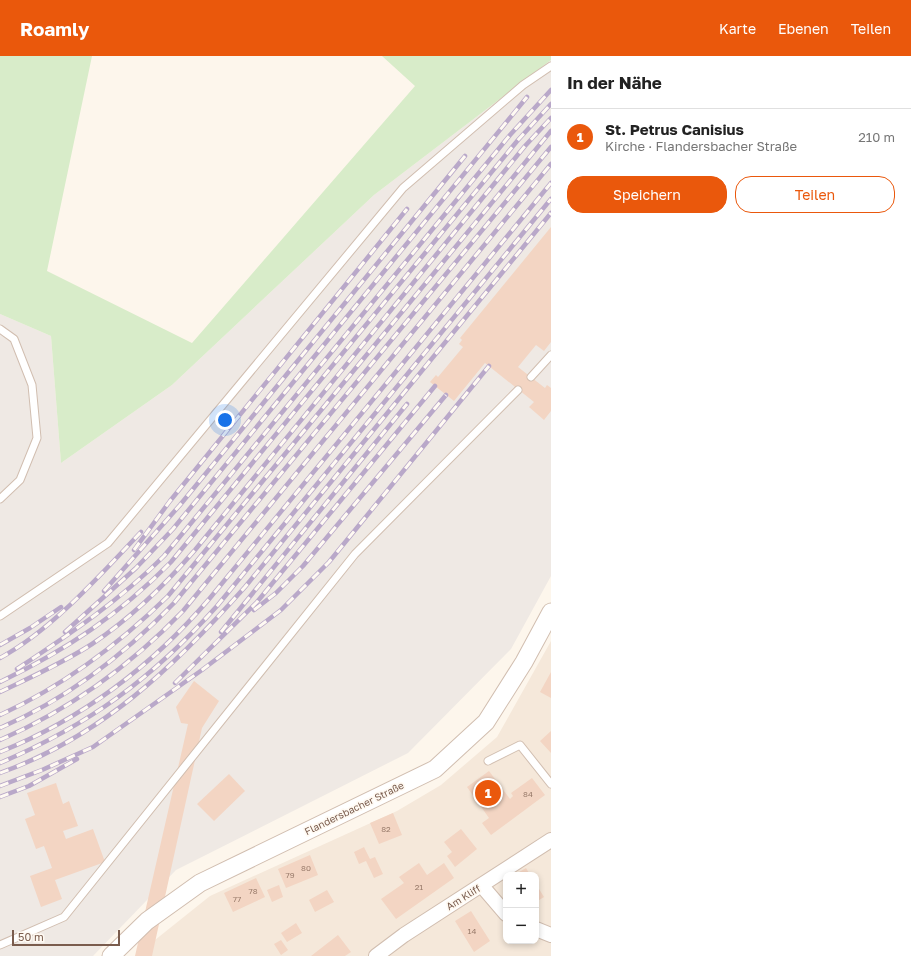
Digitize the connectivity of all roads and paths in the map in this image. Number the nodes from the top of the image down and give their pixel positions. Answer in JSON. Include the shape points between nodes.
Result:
{"nodes":[{"id":1,"x":551,"y":66,"type":"edge"},
{"id":2,"x":0,"y":329,"type":"edge"},
{"id":3,"x":551,"y":355,"type":"edge"},
{"id":4,"x":531,"y":377,"type":"dead end"},
{"id":5,"x":518,"y":390,"type":"dead end"},
{"id":6,"x":0,"y":499,"type":"edge"},
{"id":7,"x":551,"y":612,"type":"edge"},
{"id":8,"x":0,"y":616,"type":"edge"},
{"id":9,"x":488,"y":761,"type":"dead end"},
{"id":10,"x":551,"y":784,"type":"edge"},
{"id":11,"x":551,"y":840,"type":"edge"},
{"id":12,"x":482,"y":886,"type":"junction"},
{"id":13,"x":503,"y":910,"type":"edge"},
{"id":14,"x":539,"y":930,"type":"edge"},
{"id":15,"x":551,"y":935,"type":"edge"},
{"id":16,"x":0,"y":945,"type":"edge"},
{"id":17,"x":111,"y":956,"type":"edge"},
{"id":18,"x":376,"y":956,"type":"edge"}],
"edges":[{"from":1,"to":8,"type":"lane","via":[[523,85],[403,188],[108,543]]},
{"from":2,"to":6,"type":"lane","via":[[14,339],[32,385],[37,438],[20,480]]},
{"from":3,"to":4,"type":"lane"},
{"from":5,"to":16,"type":"lane","via":[[355,554],[64,917]]},
{"from":7,"to":17,"type":"street","name":"Flandersbacher Straße","via":[[524,662],[486,722],[434,769],[200,883],[147,921]]},
{"from":9,"to":10,"type":"lane","via":[[520,745]]},
{"from":11,"to":12,"type":"street","name":"Am Kliff"},
{"from":12,"to":13,"type":"street"},
{"from":12,"to":18,"type":"street","name":"Am Kliff","via":[[404,935]]},
{"from":14,"to":15,"type":"street"}]}
